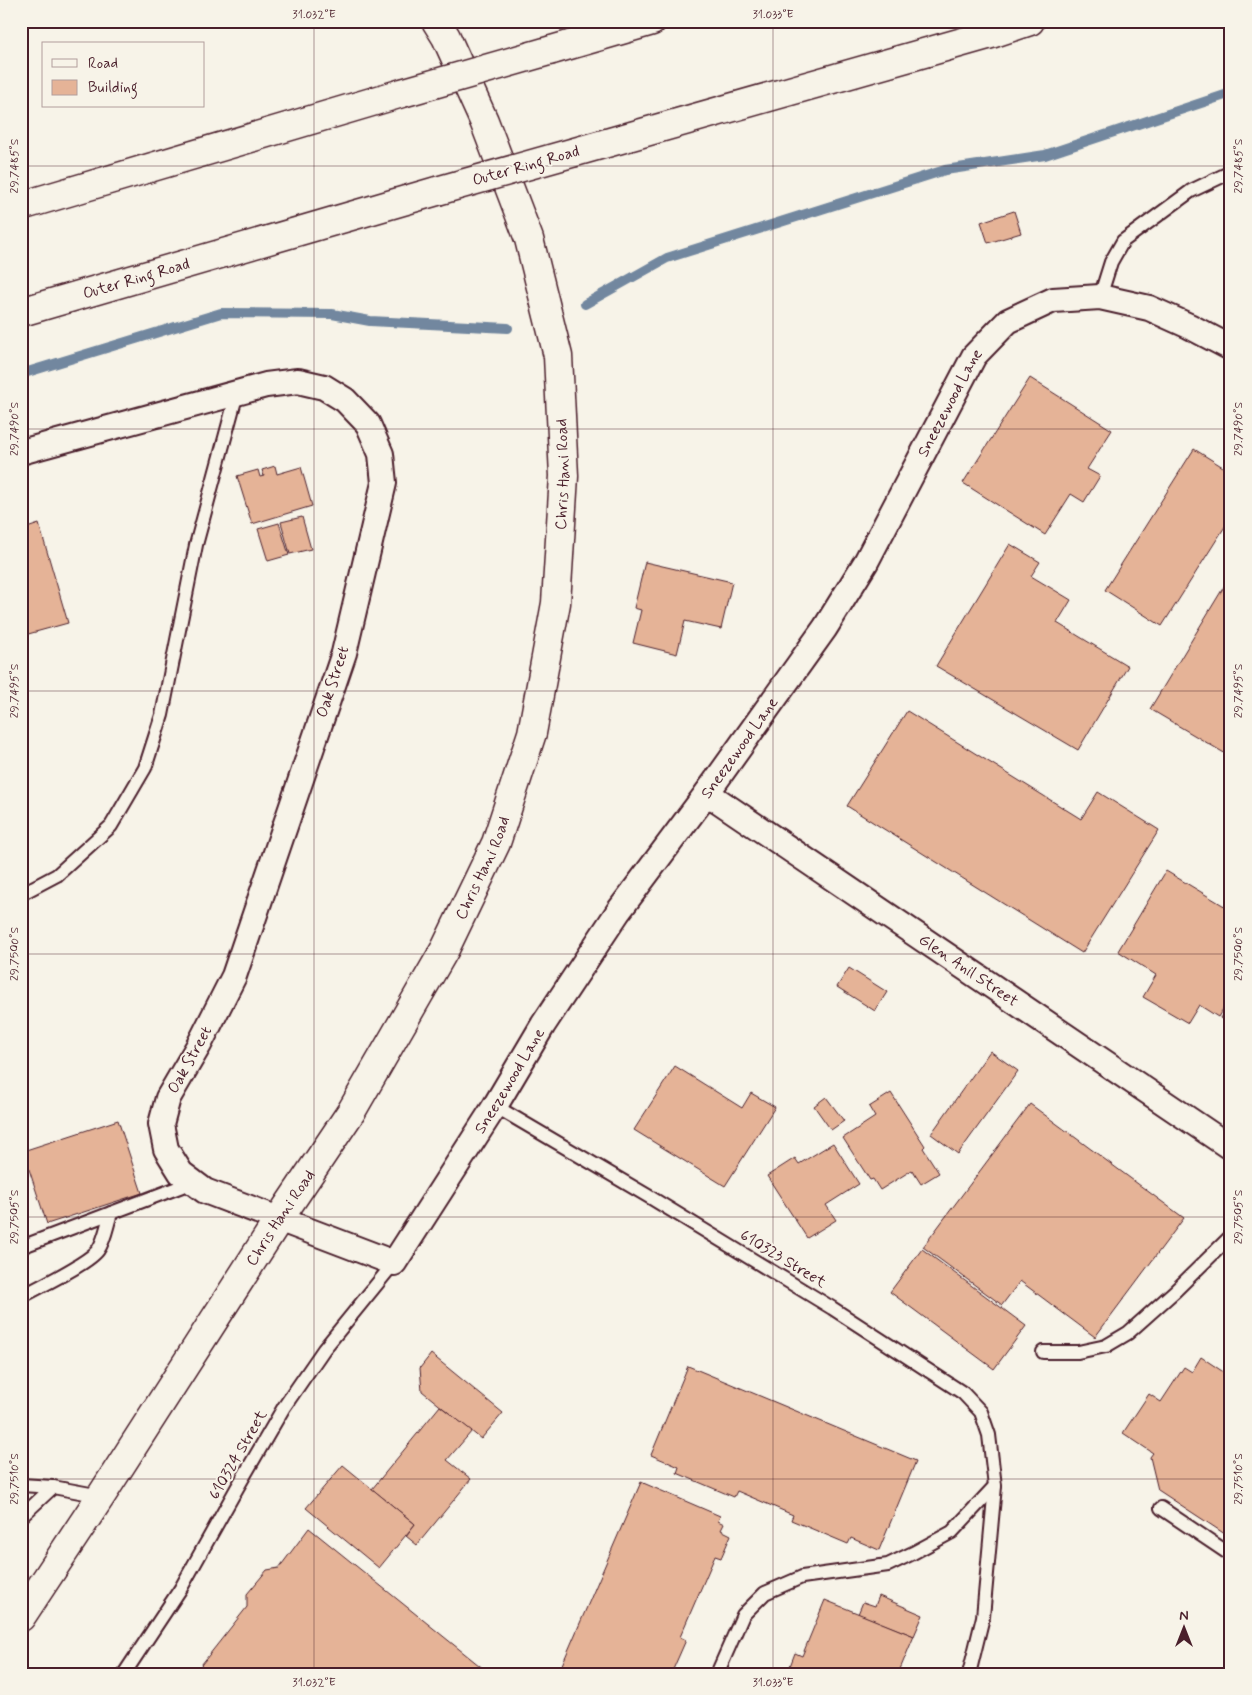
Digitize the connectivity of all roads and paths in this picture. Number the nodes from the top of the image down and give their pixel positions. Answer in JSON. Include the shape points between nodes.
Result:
{"nodes":[{"id":1,"x":436,"y":21,"type":"edge"},
{"id":2,"x":652,"y":21,"type":"edge"},
{"id":3,"x":1030,"y":21,"type":"edge"},
{"id":4,"x":1231,"y":172,"type":"edge"},
{"id":5,"x":21,"y":206,"type":"edge"},
{"id":6,"x":1100,"y":297,"type":"junction"},
{"id":7,"x":21,"y":312,"type":"edge"},
{"id":8,"x":1231,"y":348,"type":"edge"},
{"id":9,"x":237,"y":393,"type":"junction"},
{"id":10,"x":21,"y":452,"type":"edge"},
{"id":11,"x":707,"y":793,"type":"junction"},
{"id":12,"x":21,"y":894,"type":"edge"},
{"id":13,"x":495,"y":1106,"type":"junction"},
{"id":14,"x":1231,"y":1148,"type":"edge"},
{"id":15,"x":193,"y":1182,"type":"junction"},
{"id":16,"x":111,"y":1213,"type":"junction"},
{"id":17,"x":279,"y":1219,"type":"junction"},
{"id":18,"x":1231,"y":1236,"type":"edge"},
{"id":19,"x":21,"y":1247,"type":"edge"},
{"id":20,"x":394,"y":1263,"type":"junction"},
{"id":21,"x":21,"y":1297,"type":"edge"},
{"id":22,"x":1043,"y":1352,"type":"dead end"},
{"id":23,"x":21,"y":1485,"type":"edge"},
{"id":24,"x":995,"y":1486,"type":"junction"},
{"id":25,"x":53,"y":1487,"type":"junction"},
{"id":26,"x":101,"y":1496,"type":"junction"},
{"id":27,"x":1160,"y":1508,"type":"dead end"},
{"id":28,"x":21,"y":1517,"type":"edge"},
{"id":29,"x":1231,"y":1555,"type":"edge"},
{"id":30,"x":21,"y":1617,"type":"edge"},
{"id":31,"x":124,"y":1674,"type":"edge"},
{"id":32,"x":717,"y":1674,"type":"edge"},
{"id":33,"x":970,"y":1674,"type":"edge"}],
"edges":[{"from":1,"to":17,"type":"main road","name":"Chris Hani Road","via":[[484,121],[529,239],[558,356],[564,476],[556,603],[532,734],[496,843],[445,949],[356,1104]]},
{"from":2,"to":5,"type":"main road","bridge":true},
{"from":3,"to":7,"type":"main road","name":"Outer Ring Road","bridge":true},
{"from":4,"to":6,"type":"lane","via":[[1191,191],[1123,241]]},
{"from":6,"to":8,"type":"street","name":"Sneezewood Lane","via":[[1149,308]]},
{"from":6,"to":11,"type":"street","name":"Sneezewood Lane","via":[[1053,300],[1044,304],[1008,321],[974,356],[866,562],[824,628]]},
{"from":9,"to":10,"type":"street","name":"Oak Street"},
{"from":9,"to":12,"type":"lane","via":[[196,545],[162,715],[145,768],[111,826],[57,875]]},
{"from":9,"to":15,"type":"street","name":"Oak Street","via":[[298,381],[324,387],[345,400],[368,424],[381,454],[384,483],[344,653],[234,976],[168,1098],[161,1124],[166,1149],[181,1173]]},
{"from":11,"to":13,"type":"street","name":"Sneezewood Lane","via":[[618,912],[543,1025]]},
{"from":11,"to":14,"type":"street","name":"Glen Anil Street"},
{"from":13,"to":20,"type":"street","name":"Sneezewood Lane"},
{"from":13,"to":24,"type":"lane","name":"610323 Street","via":[[790,1282],[963,1393],[981,1412],[989,1435]]},
{"from":15,"to":16,"type":"lane"},
{"from":15,"to":17,"type":"street","name":"Oak Street","via":[[205,1191]]},
{"from":16,"to":19,"type":"lane"},
{"from":16,"to":21,"type":"lane","via":[[102,1242],[88,1260]]},
{"from":17,"to":20,"type":"street"},
{"from":17,"to":26,"type":"main road","name":"Chris Hani Road"},
{"from":18,"to":22,"type":"lane","via":[[1128,1333],[1106,1346],[1078,1352]]},
{"from":20,"to":31,"type":"lane","name":"610324 Street","via":[[324,1348],[284,1407],[182,1588]]},
{"from":23,"to":25,"type":"lane"},
{"from":24,"to":32,"type":"lane","via":[[952,1532],[888,1565],[802,1576],[765,1593],[742,1615]]},
{"from":24,"to":33,"type":"lane","name":"610323 Street","via":[[983,1618]]},
{"from":25,"to":26,"type":"lane"},
{"from":25,"to":28,"type":"lane"},
{"from":26,"to":30,"type":"main road","name":"Chris Hani Road"},
{"from":27,"to":29,"type":"lane"}]}
